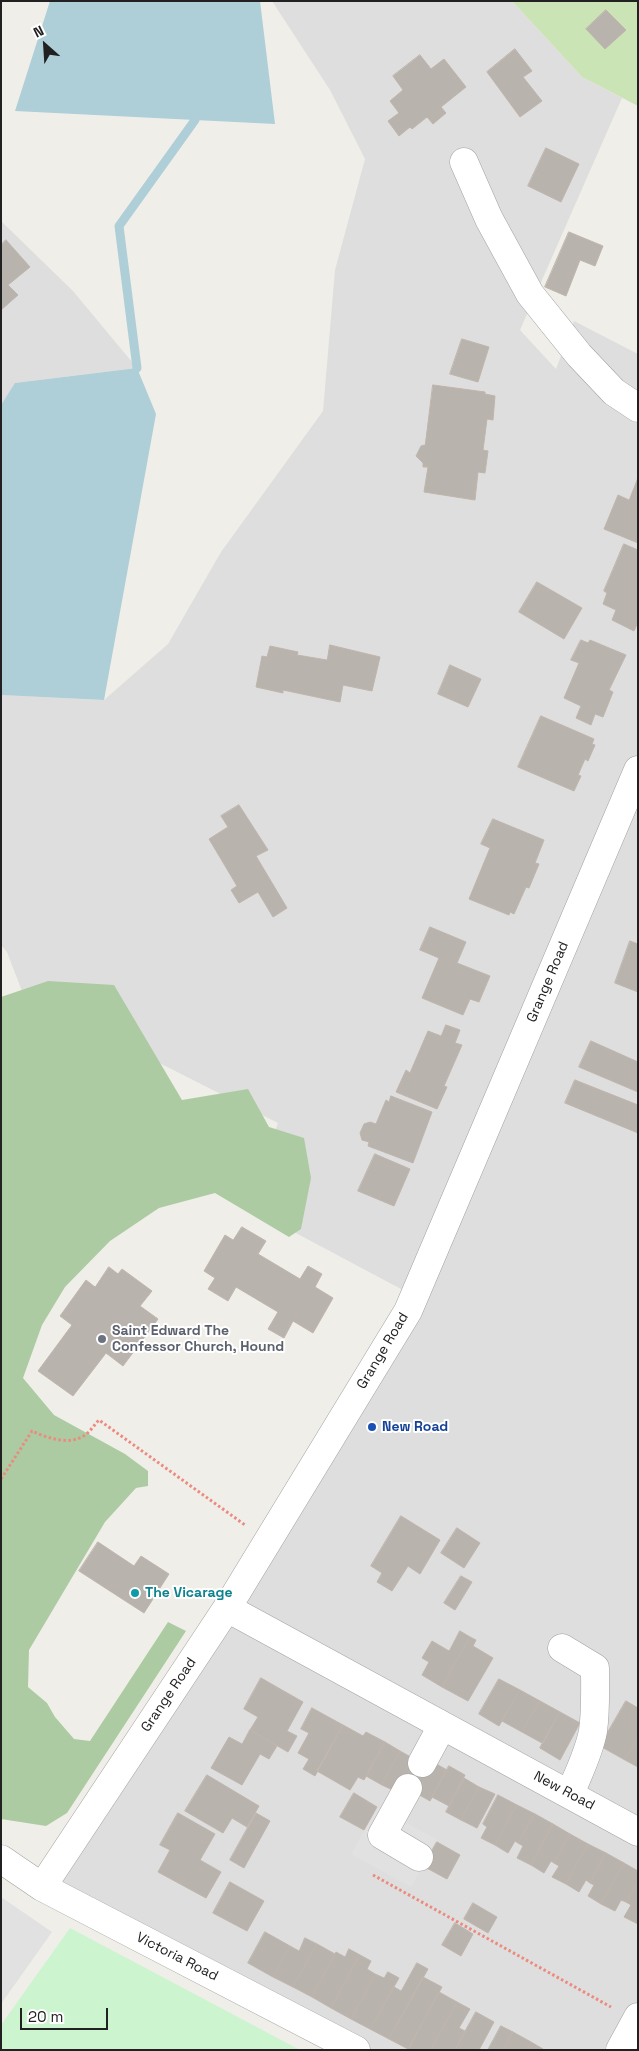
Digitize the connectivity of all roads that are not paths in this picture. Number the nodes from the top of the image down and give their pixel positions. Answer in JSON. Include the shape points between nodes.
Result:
{"nodes":[{"id":1,"x":464,"y":162,"type":"dead end"},
{"id":2,"x":638,"y":408,"type":"edge"},
{"id":3,"x":638,"y":770,"type":"edge"},
{"id":4,"x":227,"y":1608,"type":"junction"},
{"id":5,"x":562,"y":1648,"type":"dead end"},
{"id":6,"x":442,"y":1726,"type":"junction"},
{"id":7,"x":422,"y":1763,"type":"dead end"},
{"id":8,"x":408,"y":1788,"type":"dead end"},
{"id":9,"x":570,"y":1794,"type":"junction"},
{"id":10,"x":638,"y":1832,"type":"edge"},
{"id":11,"x":419,"y":1857,"type":"dead end"},
{"id":12,"x":1,"y":1859,"type":"edge"},
{"id":13,"x":42,"y":1887,"type":"junction"},
{"id":14,"x":637,"y":2019,"type":"edge"},
{"id":15,"x":356,"y":2050,"type":"edge"},
{"id":16,"x":620,"y":2050,"type":"edge"}],
"edges":[{"from":1,"to":2,"type":"street","via":[[489,219],[530,294],[614,392]]},
{"from":3,"to":4,"type":"street","name":"Grange Road","via":[[408,1311]]},
{"from":4,"to":6,"type":"street","name":"New Road"},
{"from":4,"to":13,"type":"street","name":"Grange Road"},
{"from":5,"to":9,"type":"street","via":[[595,1668],[592,1732]]},
{"from":6,"to":7,"type":"street"},
{"from":6,"to":9,"type":"street","name":"New Road"},
{"from":8,"to":11,"type":"street","via":[[382,1835]]},
{"from":9,"to":10,"type":"street","name":"New Road"},
{"from":12,"to":13,"type":"street","name":"Victoria Road"},
{"from":13,"to":15,"type":"street","name":"Victoria Road"},
{"from":14,"to":16,"type":"street"}]}
